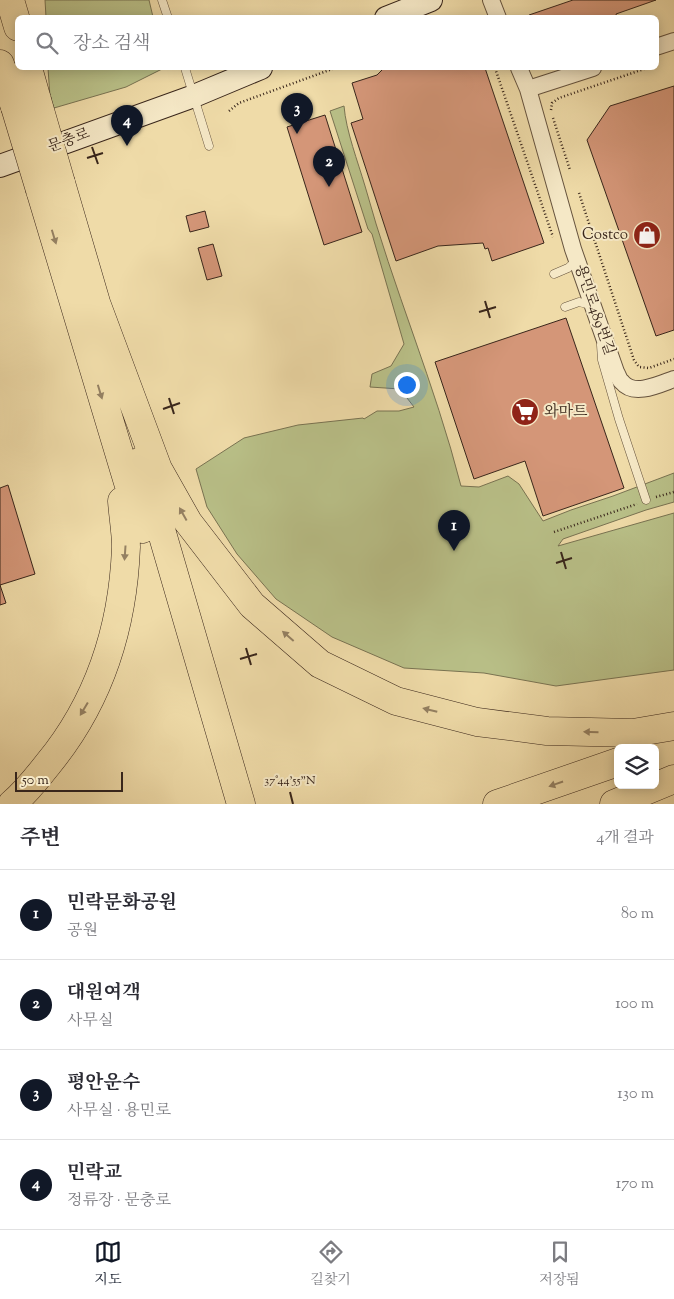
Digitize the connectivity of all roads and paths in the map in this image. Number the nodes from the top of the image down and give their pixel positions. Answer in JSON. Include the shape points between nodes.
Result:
{"nodes":[{"id":1,"x":10,"y":0,"type":"edge"},
{"id":2,"x":162,"y":0,"type":"edge"},
{"id":3,"x":431,"y":0,"type":"edge"},
{"id":4,"x":491,"y":0,"type":"edge"},
{"id":5,"x":167,"y":15,"type":"edge"},
{"id":6,"x":394,"y":15,"type":"edge"},
{"id":7,"x":497,"y":15,"type":"edge"},
{"id":8,"x":15,"y":17,"type":"edge"},
{"id":9,"x":674,"y":41,"type":"edge"},
{"id":10,"x":659,"y":45,"type":"edge"},
{"id":11,"x":0,"y":64,"type":"edge"},
{"id":12,"x":28,"y":70,"type":"edge"},
{"id":13,"x":185,"y":70,"type":"edge"},
{"id":14,"x":257,"y":70,"type":"edge"},
{"id":15,"x":330,"y":70,"type":"edge"},
{"id":16,"x":496,"y":70,"type":"edge"},
{"id":17,"x":520,"y":70,"type":"edge"},
{"id":18,"x":587,"y":70,"type":"edge"},
{"id":19,"x":641,"y":70,"type":"edge"},
{"id":20,"x":528,"y":89,"type":"junction"},
{"id":21,"x":194,"y":96,"type":"junction"},
{"id":22,"x":26,"y":104,"type":"junction"},
{"id":23,"x":229,"y":111,"type":"dead end"},
{"id":24,"x":210,"y":146,"type":"dead end"},
{"id":25,"x":0,"y":166,"type":"edge"},
{"id":26,"x":570,"y":170,"type":"dead end"},
{"id":27,"x":51,"y":187,"type":"junction"},
{"id":28,"x":579,"y":193,"type":"dead end"},
{"id":29,"x":552,"y":237,"type":"dead end"},
{"id":30,"x":577,"y":260,"type":"junction"},
{"id":31,"x":554,"y":274,"type":"dead end"},
{"id":32,"x":95,"y":300,"type":"junction"},
{"id":33,"x":591,"y":305,"type":"junction"},
{"id":34,"x":565,"y":306,"type":"dead end"},
{"id":35,"x":600,"y":328,"type":"junction"},
{"id":36,"x":674,"y":359,"type":"edge"},
{"id":37,"x":674,"y":379,"type":"edge"},
{"id":38,"x":118,"y":453,"type":"junction"},
{"id":39,"x":674,"y":492,"type":"edge"},
{"id":40,"x":646,"y":500,"type":"junction"},
{"id":41,"x":554,"y":532,"type":"dead end"},
{"id":42,"x":674,"y":726,"type":"edge"},
{"id":43,"x":674,"y":740,"type":"edge"},
{"id":44,"x":659,"y":746,"type":"edge"},
{"id":45,"x":614,"y":764,"type":"edge"},
{"id":46,"x":674,"y":779,"type":"edge"},
{"id":47,"x":12,"y":804,"type":"edge"},
{"id":48,"x":224,"y":804,"type":"edge"},
{"id":49,"x":241,"y":804,"type":"edge"},
{"id":50,"x":497,"y":804,"type":"edge"},
{"id":51,"x":614,"y":804,"type":"edge"}],
"edges":[{"from":1,"to":8,"type":"highway"},
{"from":2,"to":5,"type":"lane"},
{"from":3,"to":6,"type":"street"},
{"from":4,"to":7,"type":"street"},
{"from":9,"to":10,"type":"street"},
{"from":11,"to":22,"type":"highway"},
{"from":12,"to":22,"type":"highway"},
{"from":13,"to":21,"type":"lane"},
{"from":14,"to":21,"type":"street","name":"문충로"},
{"from":15,"to":23,"type":"path","via":[[239,104]]},
{"from":16,"to":29,"type":"path"},
{"from":17,"to":20,"type":"street","name":"용민로489번길"},
{"from":18,"to":20,"type":"street"},
{"from":19,"to":26,"type":"path","via":[[558,98],[552,103],[550,109]]},
{"from":20,"to":30,"type":"street","name":"용민로489번길"},
{"from":21,"to":24,"type":"lane"},
{"from":21,"to":25,"type":"street","name":"문충로"},
{"from":22,"to":27,"type":"highway","bridge":true},
{"from":27,"to":32,"type":"highway"},
{"from":27,"to":38,"type":"highway","one_way":true},
{"from":28,"to":36,"type":"path","via":[[634,360],[639,367],[648,368]]},
{"from":30,"to":31,"type":"lane"},
{"from":30,"to":33,"type":"street","name":"용민로489번길"},
{"from":42,"to":32,"type":"highway","one_way":true,"via":[[633,733],[566,732],[477,722],[396,702],[320,664],[252,605],[188,522],[158,469]]},
{"from":32,"to":49,"type":"highway"},
{"from":33,"to":34,"type":"lane","via":[[579,302]]},
{"from":33,"to":35,"type":"street","name":"용민로489번길"},
{"from":35,"to":37,"type":"street","name":"용민로489번길","via":[[622,384],[645,389]]},
{"from":35,"to":40,"type":"lane","via":[[602,360]]},
{"from":38,"to":47,"type":"highway","one_way":true,"via":[[126,545],[122,594],[113,642],[92,697],[61,748]]},
{"from":38,"to":48,"type":"highway"},
{"from":39,"to":40,"type":"path"},
{"from":40,"to":41,"type":"path"},
{"from":43,"to":44,"type":"highway"},
{"from":45,"to":50,"type":"highway","one_way":true},
{"from":46,"to":51,"type":"highway"}]}
